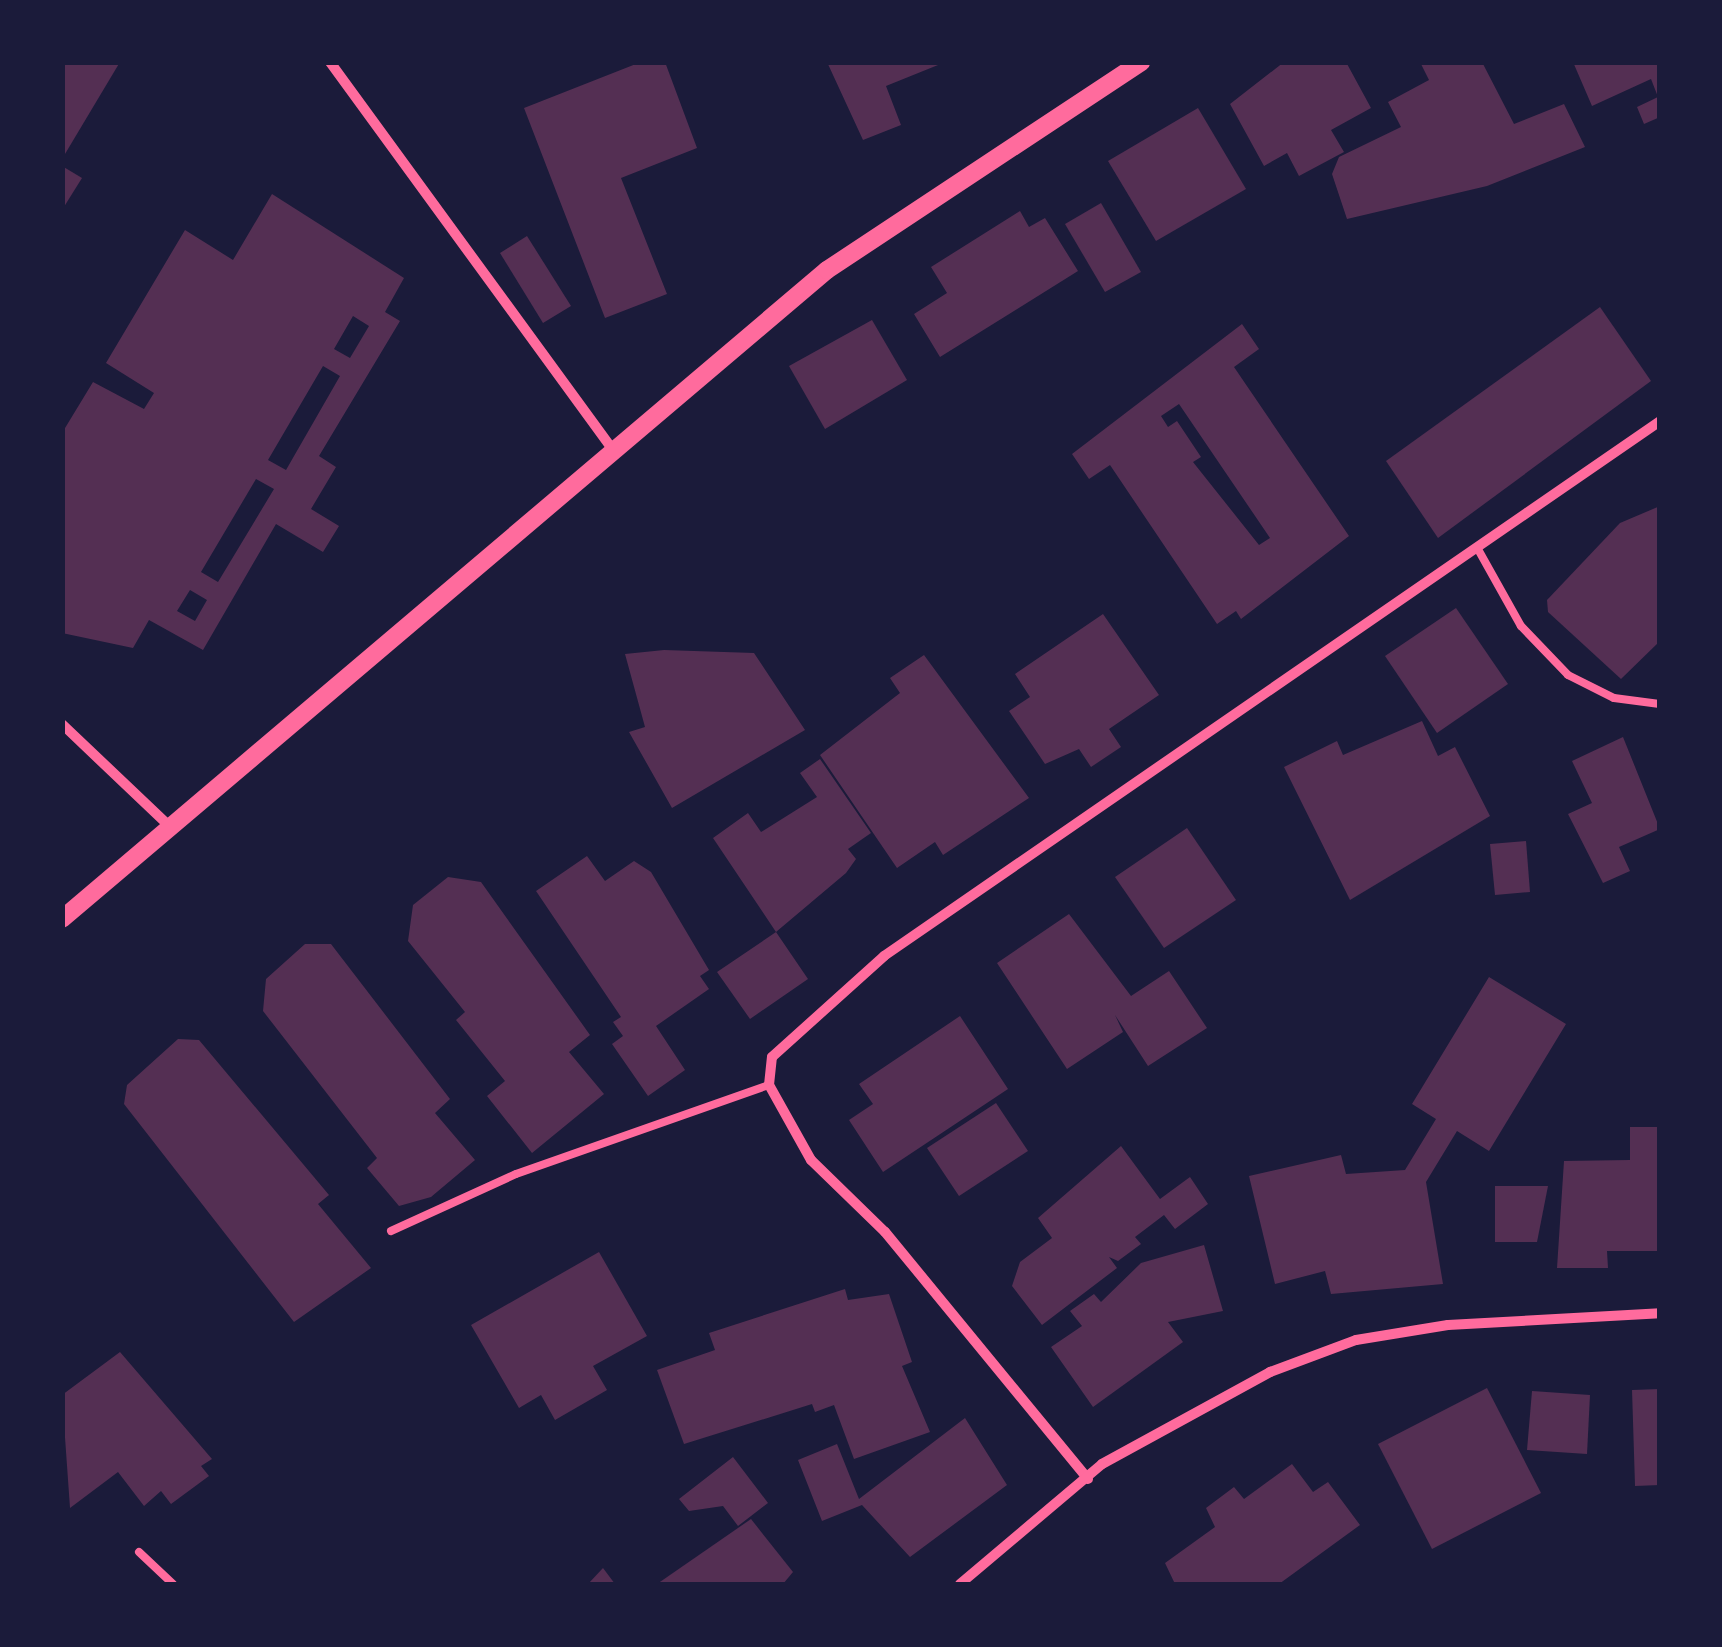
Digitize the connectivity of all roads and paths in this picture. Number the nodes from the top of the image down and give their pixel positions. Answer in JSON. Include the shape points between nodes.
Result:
{"nodes":[{"id":1,"x":330,"y":62,"type":"edge"},
{"id":2,"x":1142,"y":62,"type":"edge"},
{"id":3,"x":1660,"y":420,"type":"edge"},
{"id":4,"x":615,"y":453,"type":"junction"},
{"id":5,"x":1479,"y":550,"type":"junction"},
{"id":6,"x":1660,"y":704,"type":"edge"},
{"id":7,"x":62,"y":724,"type":"edge"},
{"id":8,"x":166,"y":824,"type":"junction"},
{"id":9,"x":62,"y":920,"type":"edge"},
{"id":10,"x":769,"y":1085,"type":"junction"},
{"id":11,"x":392,"y":1231,"type":"dead end"},
{"id":12,"x":1660,"y":1313,"type":"edge"},
{"id":13,"x":1088,"y":1479,"type":"junction"},
{"id":14,"x":139,"y":1552,"type":"dead end"},
{"id":15,"x":173,"y":1584,"type":"edge"},
{"id":16,"x":960,"y":1584,"type":"edge"}],
"edges":[{"from":1,"to":4,"type":"street"},
{"from":2,"to":4,"type":"street","via":[[827,270]]},
{"from":3,"to":5,"type":"street"},
{"from":4,"to":8,"type":"street","via":[[328,700]]},
{"from":5,"to":6,"type":"lane","via":[[1527,634],[1568,675],[1614,698]]},
{"from":5,"to":10,"type":"street","via":[[884,956],[796,1029],[772,1058]]},
{"from":7,"to":8,"type":"street"},
{"from":8,"to":9,"type":"street"},
{"from":10,"to":11,"type":"lane","via":[[516,1174]]},
{"from":10,"to":13,"type":"street","via":[[812,1160],[885,1232]]},
{"from":12,"to":13,"type":"street","via":[[1356,1340],[1176,1415]]},
{"from":13,"to":16,"type":"street"},
{"from":14,"to":15,"type":"lane"}]}
